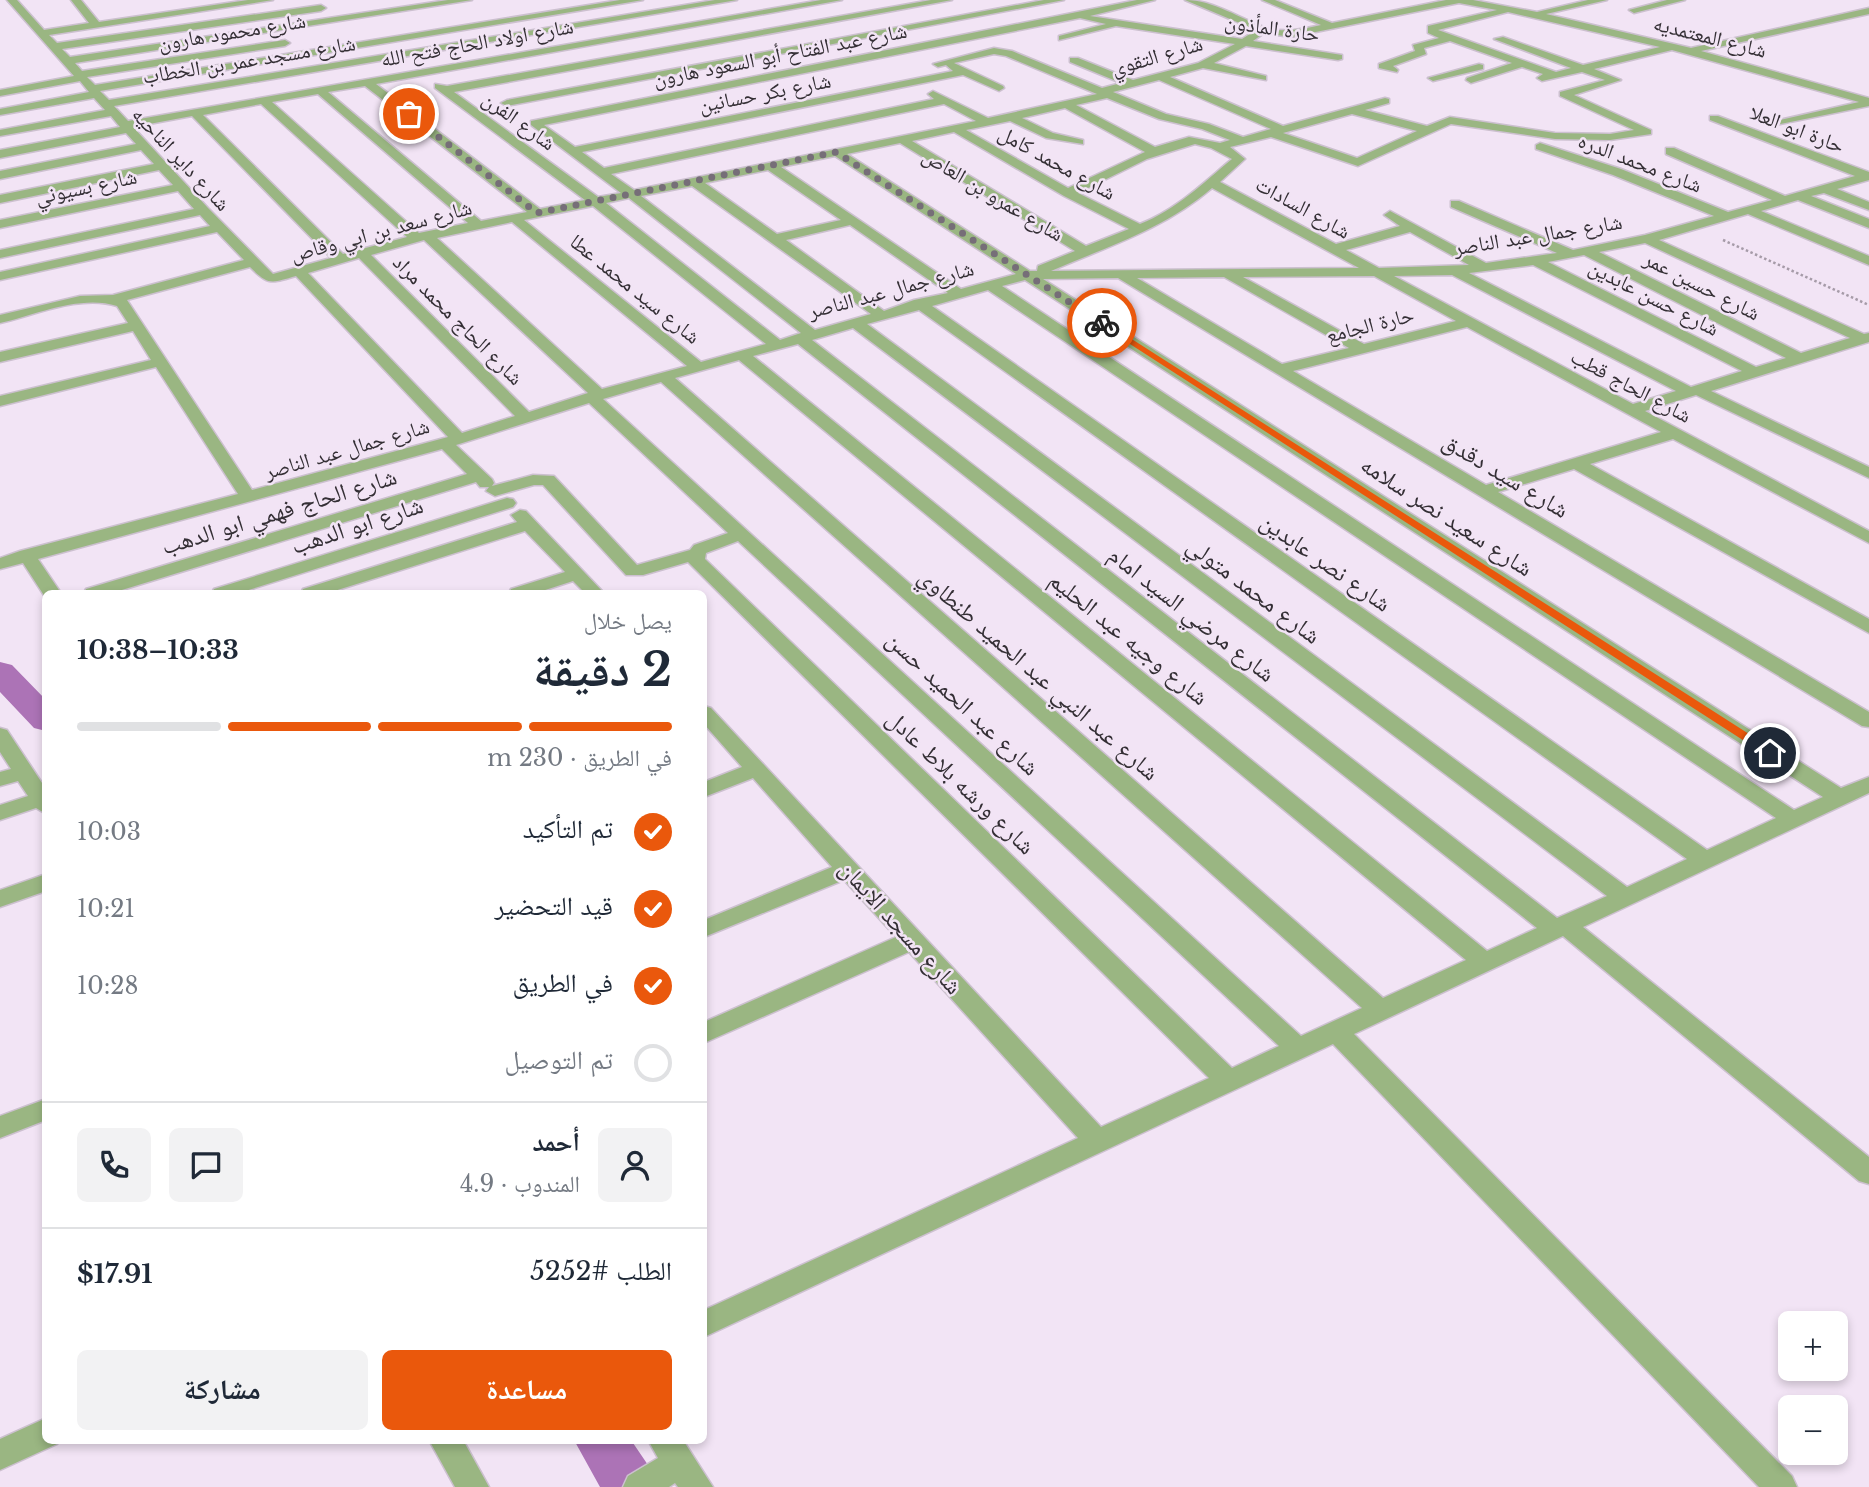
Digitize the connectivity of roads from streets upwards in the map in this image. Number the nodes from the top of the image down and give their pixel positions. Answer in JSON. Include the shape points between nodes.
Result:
{"nodes":[{"id":1,"x":12,"y":0,"type":"edge"},
{"id":2,"x":76,"y":0,"type":"edge"},
{"id":3,"x":268,"y":0,"type":"edge"},
{"id":4,"x":467,"y":0,"type":"edge"},
{"id":5,"x":638,"y":0,"type":"edge"},
{"id":6,"x":732,"y":0,"type":"edge"},
{"id":7,"x":837,"y":0,"type":"edge"},
{"id":8,"x":947,"y":0,"type":"edge"},
{"id":9,"x":1059,"y":0,"type":"edge"},
{"id":10,"x":1190,"y":0,"type":"edge"},
{"id":11,"x":1458,"y":0,"type":"edge"},
{"id":12,"x":1523,"y":0,"type":"edge"},
{"id":13,"x":1602,"y":0,"type":"edge"},
{"id":14,"x":1680,"y":0,"type":"edge"},
{"id":15,"x":1857,"y":0,"type":"edge"},
{"id":16,"x":255,"y":1,"type":"edge"},
{"id":17,"x":1270,"y":1,"type":"edge"},
{"id":18,"x":1869,"y":3,"type":"edge"},
{"id":19,"x":332,"y":6,"type":"dead end"},
{"id":20,"x":1149,"y":6,"type":"edge"},
{"id":21,"x":1252,"y":6,"type":"dead end"},
{"id":22,"x":1494,"y":6,"type":"junction"},
{"id":23,"x":1515,"y":10,"type":"junction"},
{"id":24,"x":1634,"y":10,"type":"dead end"},
{"id":25,"x":1869,"y":11,"type":"edge"},
{"id":26,"x":1533,"y":13,"type":"junction"},
{"id":27,"x":758,"y":14,"type":"junction"},
{"id":28,"x":1076,"y":16,"type":"junction"},
{"id":29,"x":1112,"y":23,"type":"junction"},
{"id":30,"x":96,"y":25,"type":"junction"},
{"id":31,"x":1332,"y":26,"type":"junction"},
{"id":32,"x":788,"y":29,"type":"junction"},
{"id":33,"x":1263,"y":29,"type":"junction"},
{"id":34,"x":41,"y":33,"type":"junction"},
{"id":35,"x":1449,"y":37,"type":"junction"},
{"id":36,"x":1063,"y":38,"type":"dead end"},
{"id":37,"x":1499,"y":38,"type":"dead end"},
{"id":38,"x":297,"y":41,"type":"dead end"},
{"id":39,"x":1242,"y":43,"type":"junction"},
{"id":40,"x":1673,"y":46,"type":"junction"},
{"id":41,"x":53,"y":47,"type":"junction"},
{"id":42,"x":1690,"y":51,"type":"junction"},
{"id":43,"x":1338,"y":57,"type":"dead end"},
{"id":44,"x":1074,"y":60,"type":"dead end"},
{"id":45,"x":1461,"y":60,"type":"dead end"},
{"id":46,"x":66,"y":61,"type":"junction"},
{"id":47,"x":943,"y":62,"type":"junction"},
{"id":48,"x":1524,"y":63,"type":"junction"},
{"id":49,"x":929,"y":65,"type":"dead end"},
{"id":50,"x":1202,"y":65,"type":"junction"},
{"id":51,"x":1479,"y":67,"type":"junction"},
{"id":52,"x":1586,"y":69,"type":"junction"},
{"id":53,"x":1393,"y":70,"type":"dead end"},
{"id":54,"x":420,"y":72,"type":"junction"},
{"id":55,"x":964,"y":72,"type":"junction"},
{"id":56,"x":1490,"y":72,"type":"junction"},
{"id":57,"x":1555,"y":75,"type":"junction"},
{"id":58,"x":80,"y":76,"type":"junction"},
{"id":59,"x":1162,"y":77,"type":"junction"},
{"id":60,"x":1262,"y":78,"type":"dead end"},
{"id":61,"x":1433,"y":78,"type":"dead end"},
{"id":62,"x":1542,"y":78,"type":"dead end"},
{"id":63,"x":1471,"y":80,"type":"dead end"},
{"id":64,"x":367,"y":82,"type":"junction"},
{"id":65,"x":913,"y":83,"type":"junction"},
{"id":66,"x":1133,"y":85,"type":"junction"},
{"id":67,"x":999,"y":88,"type":"dead end"},
{"id":68,"x":319,"y":90,"type":"junction"},
{"id":69,"x":445,"y":90,"type":"junction"},
{"id":70,"x":93,"y":91,"type":"junction"},
{"id":71,"x":1106,"y":92,"type":"junction"},
{"id":72,"x":0,"y":93,"type":"edge"},
{"id":73,"x":263,"y":100,"type":"junction"},
{"id":74,"x":946,"y":100,"type":"junction"},
{"id":75,"x":1385,"y":101,"type":"dead end"},
{"id":76,"x":1869,"y":102,"type":"edge"},
{"id":77,"x":507,"y":103,"type":"dead end"},
{"id":78,"x":1068,"y":105,"type":"junction"},
{"id":79,"x":108,"y":108,"type":"junction"},
{"id":80,"x":1352,"y":110,"type":"junction"},
{"id":81,"x":0,"y":112,"type":"edge"},
{"id":82,"x":194,"y":112,"type":"junction"},
{"id":83,"x":1011,"y":117,"type":"junction"},
{"id":84,"x":1714,"y":118,"type":"dead end"},
{"id":85,"x":987,"y":122,"type":"junction"},
{"id":86,"x":1775,"y":124,"type":"dead end"},
{"id":87,"x":126,"y":127,"type":"junction"},
{"id":88,"x":955,"y":128,"type":"junction"},
{"id":89,"x":1428,"y":130,"type":"junction"},
{"id":90,"x":1275,"y":131,"type":"junction"},
{"id":91,"x":0,"y":133,"type":"edge"},
{"id":92,"x":900,"y":138,"type":"junction"},
{"id":93,"x":1240,"y":141,"type":"junction"},
{"id":94,"x":1079,"y":142,"type":"dead end"},
{"id":95,"x":144,"y":146,"type":"junction"},
{"id":96,"x":1217,"y":147,"type":"junction"},
{"id":97,"x":1540,"y":147,"type":"dead end"},
{"id":98,"x":572,"y":151,"type":"junction"},
{"id":99,"x":1670,"y":151,"type":"dead end"},
{"id":100,"x":836,"y":152,"type":"junction"},
{"id":101,"x":1156,"y":153,"type":"junction"},
{"id":102,"x":0,"y":154,"type":"edge"},
{"id":103,"x":769,"y":165,"type":"junction"},
{"id":104,"x":162,"y":166,"type":"junction"},
{"id":105,"x":601,"y":172,"type":"junction"},
{"id":106,"x":0,"y":175,"type":"edge"},
{"id":107,"x":1868,"y":176,"type":"edge"},
{"id":108,"x":694,"y":181,"type":"junction"},
{"id":109,"x":1211,"y":182,"type":"junction"},
{"id":110,"x":181,"y":187,"type":"junction"},
{"id":111,"x":1824,"y":188,"type":"junction"},
{"id":112,"x":1068,"y":193,"type":"junction"},
{"id":113,"x":632,"y":194,"type":"junction"},
{"id":114,"x":1791,"y":198,"type":"junction"},
{"id":115,"x":0,"y":199,"type":"edge"},
{"id":116,"x":596,"y":201,"type":"junction"},
{"id":117,"x":1455,"y":204,"type":"dead end"},
{"id":118,"x":1869,"y":206,"type":"edge"},
{"id":119,"x":1749,"y":210,"type":"junction"},
{"id":120,"x":203,"y":211,"type":"junction"},
{"id":121,"x":537,"y":213,"type":"junction"},
{"id":122,"x":1390,"y":215,"type":"dead end"},
{"id":123,"x":1726,"y":216,"type":"junction"},
{"id":124,"x":514,"y":218,"type":"junction"},
{"id":125,"x":852,"y":221,"type":"junction"},
{"id":126,"x":1869,"y":224,"type":"edge"},
{"id":127,"x":0,"y":225,"type":"edge"},
{"id":128,"x":478,"y":225,"type":"junction"},
{"id":129,"x":1412,"y":227,"type":"junction"},
{"id":130,"x":219,"y":228,"type":"junction"},
{"id":131,"x":1142,"y":230,"type":"junction"},
{"id":132,"x":422,"y":237,"type":"junction"},
{"id":133,"x":775,"y":239,"type":"junction"},
{"id":134,"x":1647,"y":239,"type":"junction"},
{"id":135,"x":1333,"y":249,"type":"junction"},
{"id":136,"x":361,"y":252,"type":"junction"},
{"id":137,"x":1086,"y":252,"type":"junction"},
{"id":138,"x":1579,"y":252,"type":"junction"},
{"id":139,"x":0,"y":254,"type":"edge"},
{"id":140,"x":340,"y":258,"type":"junction"},
{"id":141,"x":1535,"y":261,"type":"junction"},
{"id":142,"x":1869,"y":261,"type":"edge"},
{"id":143,"x":252,"y":262,"type":"junction"},
{"id":144,"x":1483,"y":267,"type":"junction"},
{"id":145,"x":1374,"y":271,"type":"junction"},
{"id":146,"x":1454,"y":271,"type":"junction"},
{"id":147,"x":300,"y":272,"type":"junction"},
{"id":148,"x":1118,"y":272,"type":"junction"},
{"id":149,"x":1225,"y":272,"type":"junction"},
{"id":150,"x":1027,"y":275,"type":"junction"},
{"id":151,"x":0,"y":276,"type":"edge"},
{"id":152,"x":269,"y":279,"type":"joint"},
{"id":153,"x":990,"y":285,"type":"junction"},
{"id":154,"x":958,"y":293,"type":"junction"},
{"id":155,"x":115,"y":299,"type":"junction"},
{"id":156,"x":919,"y":303,"type":"junction"},
{"id":157,"x":880,"y":314,"type":"junction"},
{"id":158,"x":0,"y":319,"type":"edge"},
{"id":159,"x":854,"y":321,"type":"junction"},
{"id":160,"x":1468,"y":322,"type":"junction"},
{"id":161,"x":136,"y":326,"type":"junction"},
{"id":162,"x":805,"y":336,"type":"junction"},
{"id":163,"x":1866,"y":338,"type":"edge"},
{"id":164,"x":776,"y":344,"type":"junction"},
{"id":165,"x":1362,"y":349,"type":"junction"},
{"id":166,"x":741,"y":354,"type":"junction"},
{"id":167,"x":0,"y":357,"type":"edge"},
{"id":168,"x":1799,"y":358,"type":"junction"},
{"id":169,"x":160,"y":362,"type":"junction"},
{"id":170,"x":697,"y":366,"type":"junction"},
{"id":171,"x":1281,"y":369,"type":"junction"},
{"id":172,"x":1755,"y":372,"type":"junction"},
{"id":173,"x":663,"y":376,"type":"junction"},
{"id":174,"x":1693,"y":391,"type":"junction"},
{"id":175,"x":596,"y":396,"type":"junction"},
{"id":176,"x":0,"y":401,"type":"edge"},
{"id":177,"x":1630,"y":410,"type":"junction"},
{"id":178,"x":526,"y":418,"type":"junction"},
{"id":179,"x":1675,"y":433,"type":"junction"},
{"id":180,"x":452,"y":441,"type":"junction"},
{"id":181,"x":1576,"y":463,"type":"junction"},
{"id":182,"x":1869,"y":473,"type":"edge"},
{"id":183,"x":479,"y":476,"type":"junction"},
{"id":184,"x":1484,"y":491,"type":"junction"},
{"id":185,"x":501,"y":497,"type":"junction"},
{"id":186,"x":249,"y":498,"type":"junction"},
{"id":187,"x":528,"y":524,"type":"junction"},
{"id":188,"x":741,"y":534,"type":"junction"},
{"id":189,"x":1869,"y":538,"type":"edge"},
{"id":190,"x":0,"y":549,"type":"edge"},
{"id":191,"x":696,"y":554,"type":"junction"},
{"id":192,"x":26,"y":555,"type":"junction"},
{"id":193,"x":0,"y":564,"type":"edge"},
{"id":194,"x":577,"y":574,"type":"junction"},
{"id":195,"x":50,"y":590,"type":"edge"},
{"id":196,"x":103,"y":590,"type":"edge"},
{"id":197,"x":230,"y":590,"type":"edge"},
{"id":198,"x":319,"y":590,"type":"edge"},
{"id":199,"x":527,"y":590,"type":"edge"},
{"id":200,"x":592,"y":590,"type":"edge"},
{"id":201,"x":1869,"y":627,"type":"edge"},
{"id":202,"x":707,"y":719,"type":"edge"},
{"id":203,"x":1869,"y":721,"type":"edge"},
{"id":204,"x":0,"y":735,"type":"edge"},
{"id":205,"x":757,"y":769,"type":"junction"},
{"id":206,"x":23,"y":772,"type":"junction"},
{"id":207,"x":0,"y":779,"type":"edge"},
{"id":208,"x":1869,"y":784,"type":"edge"},
{"id":209,"x":707,"y":789,"type":"edge"},
{"id":210,"x":1840,"y":797,"type":"junction"},
{"id":211,"x":42,"y":801,"type":"edge"},
{"id":212,"x":42,"y":803,"type":"edge"},
{"id":213,"x":0,"y":813,"type":"edge"},
{"id":214,"x":1792,"y":820,"type":"junction"},
{"id":215,"x":1705,"y":860,"type":"junction"},
{"id":216,"x":848,"y":869,"type":"junction"},
{"id":217,"x":42,"y":883,"type":"edge"},
{"id":218,"x":1625,"y":897,"type":"junction"},
{"id":219,"x":0,"y":899,"type":"edge"},
{"id":220,"x":1560,"y":927,"type":"junction"},
{"id":221,"x":707,"y":928,"type":"edge"},
{"id":222,"x":913,"y":940,"type":"junction"},
{"id":223,"x":1485,"y":962,"type":"junction"},
{"id":224,"x":1380,"y":1010,"type":"junction"},
{"id":225,"x":1336,"y":1031,"type":"junction"},
{"id":226,"x":707,"y":1032,"type":"edge"},
{"id":227,"x":1298,"y":1048,"type":"junction"},
{"id":228,"x":1229,"y":1081,"type":"junction"},
{"id":229,"x":42,"y":1111,"type":"edge"},
{"id":230,"x":0,"y":1127,"type":"edge"},
{"id":231,"x":1098,"y":1142,"type":"junction"},
{"id":232,"x":1869,"y":1173,"type":"edge"},
{"id":233,"x":707,"y":1323,"type":"edge"},
{"id":234,"x":42,"y":1435,"type":"edge"},
{"id":235,"x":447,"y":1444,"type":"edge"},
{"id":236,"x":0,"y":1455,"type":"edge"},
{"id":237,"x":680,"y":1463,"type":"edge"},
{"id":238,"x":473,"y":1487,"type":"edge"},
{"id":239,"x":639,"y":1487,"type":"edge"},
{"id":240,"x":1781,"y":1487,"type":"edge"}],
"edges":[{"from":1,"to":34,"type":"street","name":"شارع داير الناحيه"},
{"from":2,"to":30,"type":"street"},
{"from":3,"to":16,"type":"street"},
{"from":4,"to":46,"type":"street"},
{"from":5,"to":70,"type":"street"},
{"from":6,"to":79,"type":"street","name":"شارع مسجد عمر بن الخطاب"},
{"from":7,"to":27,"type":"street","name":"شارع اولاد الحاج فتح الله"},
{"from":8,"to":32,"type":"street"},
{"from":9,"to":77,"type":"street"},
{"from":10,"to":33,"type":"street"},
{"from":11,"to":22,"type":"street","name":"شارع المعتمديه"},
{"from":11,"to":31,"type":"street"},
{"from":12,"to":22,"type":"street"},
{"from":13,"to":26,"type":"street"},
{"from":14,"to":24,"type":"street"},
{"from":15,"to":18,"type":"street"},
{"from":16,"to":30,"type":"street"},
{"from":17,"to":21,"type":"street"},
{"from":17,"to":31,"type":"street"},
{"from":19,"to":41,"type":"street"},
{"from":20,"to":28,"type":"street","name":"شارع عبد الفتاح أبو السعود هارون"},
{"from":20,"to":29,"type":"street"},
{"from":22,"to":23,"type":"street","name":"شارع المعتمديه"},
{"from":23,"to":26,"type":"street","name":"شارع المعتمديه"},
{"from":23,"to":35,"type":"street","via":[[1431,29]]},
{"from":25,"to":42,"type":"street"},
{"from":26,"to":40,"type":"street","name":"شارع المعتمديه"},
{"from":27,"to":32,"type":"street"},
{"from":27,"to":54,"type":"street","name":"شارع اولاد الحاج فتح الله"},
{"from":28,"to":29,"type":"street","name":"حارة المأذون"},
{"from":28,"to":98,"type":"street","name":"شارع عبد الفتاح أبو السعود هارون","via":[[535,123]]},
{"from":29,"to":36,"type":"street"},
{"from":29,"to":39,"type":"street","name":"حارة المأذون"},
{"from":30,"to":34,"type":"street"},
{"from":31,"to":33,"type":"street","via":[[1289,34]]},
{"from":32,"to":69,"type":"street"},
{"from":33,"to":39,"type":"street","name":"شارع التقوي"},
{"from":34,"to":41,"type":"street","name":"شارع داير الناحيه"},
{"from":35,"to":48,"type":"street"},
{"from":35,"to":53,"type":"street","via":[[1417,47],[1422,52],[1383,66]]},
{"from":37,"to":52,"type":"street"},
{"from":38,"to":58,"type":"street","name":"شارع محمود هارون"},
{"from":39,"to":43,"type":"street","name":"حارة المأذون"},
{"from":39,"to":50,"type":"street","name":"شارع التقوي"},
{"from":40,"to":42,"type":"street","name":"شارع المعتمديه"},
{"from":40,"to":52,"type":"street"},
{"from":41,"to":46,"type":"street","name":"شارع داير الناحيه"},
{"from":42,"to":76,"type":"street","name":"شارع المعتمديه"},
{"from":44,"to":66,"type":"street"},
{"from":45,"to":51,"type":"street"},
{"from":46,"to":58,"type":"street","name":"شارع داير الناحيه"},
{"from":47,"to":49,"type":"street"},
{"from":47,"to":55,"type":"street"},
{"from":47,"to":71,"type":"street","via":[[1004,52]]},
{"from":48,"to":56,"type":"street"},
{"from":48,"to":57,"type":"street"},
{"from":50,"to":59,"type":"street","name":"شارع التقوي"},
{"from":50,"to":60,"type":"street"},
{"from":51,"to":56,"type":"street"},
{"from":51,"to":61,"type":"street"},
{"from":52,"to":57,"type":"street"},
{"from":52,"to":89,"type":"street","via":[[1617,80],[1564,95],[1647,132],[1555,136],[1453,120]]},
{"from":54,"to":64,"type":"street","name":"شارع اولاد الحاج فتح الله"},
{"from":54,"to":69,"type":"street","name":"شارع الفرن"},
{"from":55,"to":65,"type":"street","name":"شارع بكر حسانين"},
{"from":55,"to":67,"type":"street"},
{"from":56,"to":63,"type":"street"},
{"from":57,"to":62,"type":"street"},
{"from":58,"to":70,"type":"street","name":"شارع داير الناحيه"},
{"from":58,"to":72,"type":"street","name":"شارع محمود هارون"},
{"from":59,"to":66,"type":"street","name":"شارع التقوي"},
{"from":59,"to":90,"type":"street"},
{"from":64,"to":68,"type":"street","name":"شارع اولاد الحاج فتح الله"},
{"from":64,"to":121,"type":"street"},
{"from":65,"to":74,"type":"street"},
{"from":65,"to":98,"type":"street","name":"شارع بكر حسانين"},
{"from":66,"to":71,"type":"street","name":"شارع التقوي"},
{"from":68,"to":73,"type":"street","name":"شارع اولاد الحاج فتح الله"},
{"from":68,"to":128,"type":"street"},
{"from":69,"to":116,"type":"street","name":"شارع الفرن"},
{"from":70,"to":79,"type":"street","name":"شارع داير الناحيه"},
{"from":70,"to":81,"type":"street"},
{"from":71,"to":78,"type":"street","name":"شارع التقوي"},
{"from":71,"to":93,"type":"street","via":[[1171,120],[1205,126]]},
{"from":73,"to":82,"type":"street","name":"شارع اولاد الحاج فتح الله"},
{"from":73,"to":132,"type":"street","name":"شارع عبد الحميد حسن"},
{"from":74,"to":85,"type":"street"},
{"from":74,"to":105,"type":"street"},
{"from":75,"to":80,"type":"street"},
{"from":76,"to":86,"type":"street"},
{"from":78,"to":83,"type":"street","name":"شارع التقوي"},
{"from":78,"to":101,"type":"street"},
{"from":79,"to":87,"type":"street","name":"شارع داير الناحيه"},
{"from":79,"to":91,"type":"street","name":"شارع مسجد عمر بن الخطاب"},
{"from":80,"to":89,"type":"street"},
{"from":80,"to":90,"type":"street"},
{"from":82,"to":87,"type":"street","name":"شارع اولاد الحاج فتح الله"},
{"from":82,"to":140,"type":"street"},
{"from":83,"to":85,"type":"street","name":"شارع التقوي"},
{"from":83,"to":94,"type":"street","via":[[1050,136]]},
{"from":84,"to":107,"type":"street","name":"حارة ابو العلا"},
{"from":85,"to":88,"type":"street","name":"شارع التقوي"},
{"from":87,"to":95,"type":"street","name":"شارع داير الناحيه"},
{"from":87,"to":102,"type":"street","name":"شارع اولاد الحاج فتح الله"},
{"from":88,"to":92,"type":"street","name":"شارع سعد بن ابي وقاص"},
{"from":88,"to":112,"type":"street","name":"شارع محمد كامل"},
{"from":89,"to":90,"type":"street","via":[[1358,162]]},
{"from":90,"to":93,"type":"street"},
{"from":92,"to":100,"type":"street","name":"شارع سعد بن ابي وقاص"},
{"from":92,"to":137,"type":"street","name":"شارع عمرو بن العاص"},
{"from":93,"to":96,"type":"street"},
{"from":95,"to":104,"type":"street","name":"شارع داير الناحيه"},
{"from":95,"to":106,"type":"street"},
{"from":96,"to":101,"type":"street","via":[[1189,141]]},
{"from":96,"to":109,"type":"street","via":[[1239,159]]},
{"from":97,"to":123,"type":"street","name":"شارع محمد الدره"},
{"from":98,"to":105,"type":"street","name":"شارع عبد الفتاح أبو السعود هارون"},
{"from":99,"to":114,"type":"street"},
{"from":100,"to":103,"type":"street","name":"شارع سعد بن ابي وقاص"},
{"from":100,"to":150,"type":"street","name":"شارع سعيد نصر سلامه"},
{"from":101,"to":112,"type":"street"},
{"from":103,"to":108,"type":"street","name":"شارع سعد بن ابي وقاص"},
{"from":103,"to":125,"type":"street"},
{"from":104,"to":110,"type":"street","name":"شارع داير الناحيه"},
{"from":104,"to":115,"type":"street"},
{"from":105,"to":113,"type":"street","name":"شارع عبد الفتاح أبو السعود هارون"},
{"from":107,"to":111,"type":"street","name":"شارع جمال عبد الناصر"},
{"from":108,"to":113,"type":"street","name":"شارع سعد بن ابي وقاص"},
{"from":108,"to":133,"type":"street"},
{"from":109,"to":131,"type":"street"},
{"from":109,"to":135,"type":"street","name":"شارع السادات"},
{"from":110,"to":120,"type":"street","name":"شارع داير الناحيه"},
{"from":110,"to":127,"type":"street","name":"شارع بسيوني"},
{"from":111,"to":114,"type":"street","name":"شارع جمال عبد الناصر"},
{"from":111,"to":118,"type":"street"},
{"from":112,"to":131,"type":"street","name":"شارع محمد كامل"},
{"from":113,"to":116,"type":"street","name":"شارع سعد بن ابي وقاص"},
{"from":113,"to":162,"type":"street","name":"شارع مرضي السيد امام"},
{"from":114,"to":119,"type":"street","name":"شارع جمال عبد الناصر"},
{"from":114,"to":126,"type":"street"},
{"from":116,"to":121,"type":"street","name":"شارع سعد بن ابي وقاص"},
{"from":116,"to":164,"type":"street","name":"شارع الفرن"},
{"from":117,"to":138,"type":"street","name":"شارع حسين عمر"},
{"from":119,"to":123,"type":"street","name":"شارع جمال عبد الناصر"},
{"from":119,"to":142,"type":"street"},
{"from":120,"to":130,"type":"street","name":"شارع داير الناحيه"},
{"from":120,"to":139,"type":"street"},
{"from":121,"to":124,"type":"street","name":"شارع سعد بن ابي وقاص"},
{"from":122,"to":129,"type":"street"},
{"from":123,"to":134,"type":"street","name":"شارع جمال عبد الناصر"},
{"from":124,"to":128,"type":"street","name":"شارع سعد بن ابي وقاص"},
{"from":124,"to":170,"type":"street","name":"شارع سيد محمد عطا"},
{"from":125,"to":133,"type":"street"},
{"from":125,"to":154,"type":"street"},
{"from":128,"to":132,"type":"street","name":"شارع سعد بن ابي وقاص"},
{"from":129,"to":135,"type":"street"},
{"from":129,"to":144,"type":"street"},
{"from":130,"to":143,"type":"street","name":"شارع داير الناحيه"},
{"from":130,"to":151,"type":"street"},
{"from":131,"to":137,"type":"street"},
{"from":132,"to":136,"type":"street","name":"شارع سعد بن ابي وقاص"},
{"from":132,"to":175,"type":"street","name":"شارع عبد الحميد حسن"},
{"from":133,"to":157,"type":"street"},
{"from":134,"to":138,"type":"street","name":"شارع جمال عبد الناصر"},
{"from":134,"to":163,"type":"street"},
{"from":135,"to":145,"type":"street","name":"شارع السادات"},
{"from":136,"to":140,"type":"street","name":"شارع سعد بن ابي وقاص"},
{"from":136,"to":178,"type":"street","name":"شارع الحاج محمد مراد"},
{"from":137,"to":150,"type":"street"},
{"from":138,"to":141,"type":"street","name":"شارع جمال عبد الناصر"},
{"from":138,"to":168,"type":"street","name":"شارع حسين عمر"},
{"from":140,"to":147,"type":"street","name":"شارع سعد بن ابي وقاص"},
{"from":141,"to":144,"type":"street","name":"شارع جمال عبد الناصر"},
{"from":141,"to":172,"type":"street","name":"شارع حسن عابدين"},
{"from":143,"to":152,"type":"street","name":"شارع داير الناحيه"},
{"from":143,"to":155,"type":"street"},
{"from":144,"to":146,"type":"street","name":"شارع جمال عبد الناصر"},
{"from":145,"to":146,"type":"street","name":"شارع جمال عبد الناصر"},
{"from":145,"to":149,"type":"street","name":"شارع جمال عبد الناصر"},
{"from":145,"to":160,"type":"street","name":"شارع الحاج قطب"},
{"from":146,"to":174,"type":"street"},
{"from":147,"to":152,"type":"street","name":"شارع سعد بن ابي وقاص"},
{"from":147,"to":180,"type":"street"},
{"from":148,"to":149,"type":"street","name":"شارع جمال عبد الناصر"},
{"from":148,"to":150,"type":"street","name":"شارع جمال عبد الناصر"},
{"from":148,"to":171,"type":"street","name":"شارع سيد دقدق"},
{"from":149,"to":165,"type":"street"},
{"from":150,"to":153,"type":"street","name":"شارع جمال عبد الناصر"},
{"from":150,"to":210,"type":"street","name":"شارع سعيد نصر سلامه"},
{"from":153,"to":154,"type":"street","name":"شارع جمال عبد الناصر"},
{"from":153,"to":214,"type":"street"},
{"from":154,"to":156,"type":"street","name":"شارع جمال عبد الناصر"},
{"from":155,"to":158,"type":"street","via":[[86,300]]},
{"from":155,"to":161,"type":"street"},
{"from":156,"to":157,"type":"street","name":"شارع جمال عبد الناصر"},
{"from":156,"to":215,"type":"street","name":"شارع نصر عابدين"},
{"from":157,"to":159,"type":"street","name":"شارع جمال عبد الناصر"},
{"from":159,"to":162,"type":"street","name":"شارع جمال عبد الناصر"},
{"from":159,"to":218,"type":"street","name":"شارع محمد متولي"},
{"from":160,"to":165,"type":"street","name":"حارة الجامع"},
{"from":160,"to":177,"type":"street","name":"شارع الحاج قطب"},
{"from":161,"to":167,"type":"street"},
{"from":161,"to":169,"type":"street"},
{"from":162,"to":164,"type":"street","name":"شارع جمال عبد الناصر"},
{"from":162,"to":220,"type":"street","name":"شارع مرضي السيد امام"},
{"from":163,"to":168,"type":"street"},
{"from":164,"to":166,"type":"street","name":"شارع جمال عبد الناصر"},
{"from":165,"to":171,"type":"street","name":"حارة الجامع"},
{"from":166,"to":170,"type":"street","name":"شارع جمال عبد الناصر"},
{"from":166,"to":223,"type":"street","name":"شارع وجيه عبد الحليم"},
{"from":168,"to":172,"type":"street"},
{"from":169,"to":176,"type":"street"},
{"from":169,"to":186,"type":"street"},
{"from":170,"to":173,"type":"street","name":"شارع جمال عبد الناصر"},
{"from":171,"to":184,"type":"street","name":"شارع سيد دقدق"},
{"from":172,"to":174,"type":"street"},
{"from":173,"to":175,"type":"street","name":"شارع جمال عبد الناصر"},
{"from":173,"to":224,"type":"street","name":"شارع عبد النبي عبد الحميد طنطاوي"},
{"from":174,"to":177,"type":"street"},
{"from":174,"to":182,"type":"street"},
{"from":175,"to":178,"type":"street","name":"شارع جمال عبد الناصر"},
{"from":175,"to":188,"type":"street","name":"شارع عبد الحميد حسن"},
{"from":177,"to":179,"type":"street","name":"شارع الحاج قطب"},
{"from":178,"to":180,"type":"street","name":"شارع جمال عبد الناصر"},
{"from":179,"to":181,"type":"street"},
{"from":179,"to":189,"type":"street","name":"شارع الحاج قطب"},
{"from":180,"to":183,"type":"street"},
{"from":180,"to":186,"type":"street","name":"شارع جمال عبد الناصر"},
{"from":181,"to":184,"type":"street"},
{"from":181,"to":201,"type":"street"},
{"from":183,"to":185,"type":"street"},
{"from":183,"to":196,"type":"street","name":"شارع الحاج فهمي ابو الدهب"},
{"from":184,"to":203,"type":"street","name":"شارع سيد دقدق"},
{"from":185,"to":187,"type":"street"},
{"from":185,"to":191,"type":"street","name":"شارع ابو الدهب","via":[[533,480],[548,480],[632,571]]},
{"from":185,"to":197,"type":"street","name":"شارع ابو الدهب"},
{"from":186,"to":192,"type":"street","name":"شارع جمال عبد الناصر"},
{"from":187,"to":194,"type":"street"},
{"from":187,"to":198,"type":"street"},
{"from":188,"to":191,"type":"street"},
{"from":188,"to":227,"type":"street","name":"شارع عبد الحميد حسن"},
{"from":190,"to":192,"type":"street"},
{"from":191,"to":228,"type":"street","name":"شارع ورشه بلاط عادل","via":[[696,560]]},
{"from":192,"to":193,"type":"street","name":"شارع جمال عبد الناصر"},
{"from":192,"to":195,"type":"street"},
{"from":194,"to":199,"type":"street"},
{"from":194,"to":200,"type":"street"},
{"from":202,"to":205,"type":"street","name":"شارع مسجد الايمان"},
{"from":204,"to":206,"type":"street"},
{"from":205,"to":209,"type":"street"},
{"from":205,"to":216,"type":"street","name":"شارع مسجد الايمان"},
{"from":206,"to":207,"type":"street"},
{"from":206,"to":211,"type":"street"},
{"from":208,"to":210,"type":"street"},
{"from":210,"to":214,"type":"street"},
{"from":212,"to":213,"type":"street"},
{"from":214,"to":215,"type":"street"},
{"from":215,"to":218,"type":"street"},
{"from":216,"to":221,"type":"street"},
{"from":216,"to":222,"type":"street","name":"شارع مسجد الايمان"},
{"from":217,"to":219,"type":"street"},
{"from":218,"to":220,"type":"street"},
{"from":220,"to":223,"type":"street"},
{"from":220,"to":232,"type":"street","name":"شارع مرضي السيد امام"},
{"from":222,"to":226,"type":"street"},
{"from":222,"to":231,"type":"street","name":"شارع مسجد الايمان"},
{"from":223,"to":224,"type":"street"},
{"from":224,"to":225,"type":"street"},
{"from":225,"to":227,"type":"street"},
{"from":225,"to":240,"type":"street"},
{"from":227,"to":228,"type":"street"},
{"from":228,"to":231,"type":"street"},
{"from":229,"to":230,"type":"street"},
{"from":231,"to":233,"type":"street"},
{"from":234,"to":236,"type":"street"},
{"from":235,"to":238,"type":"street"},
{"from":237,"to":239,"type":"street"}]}
